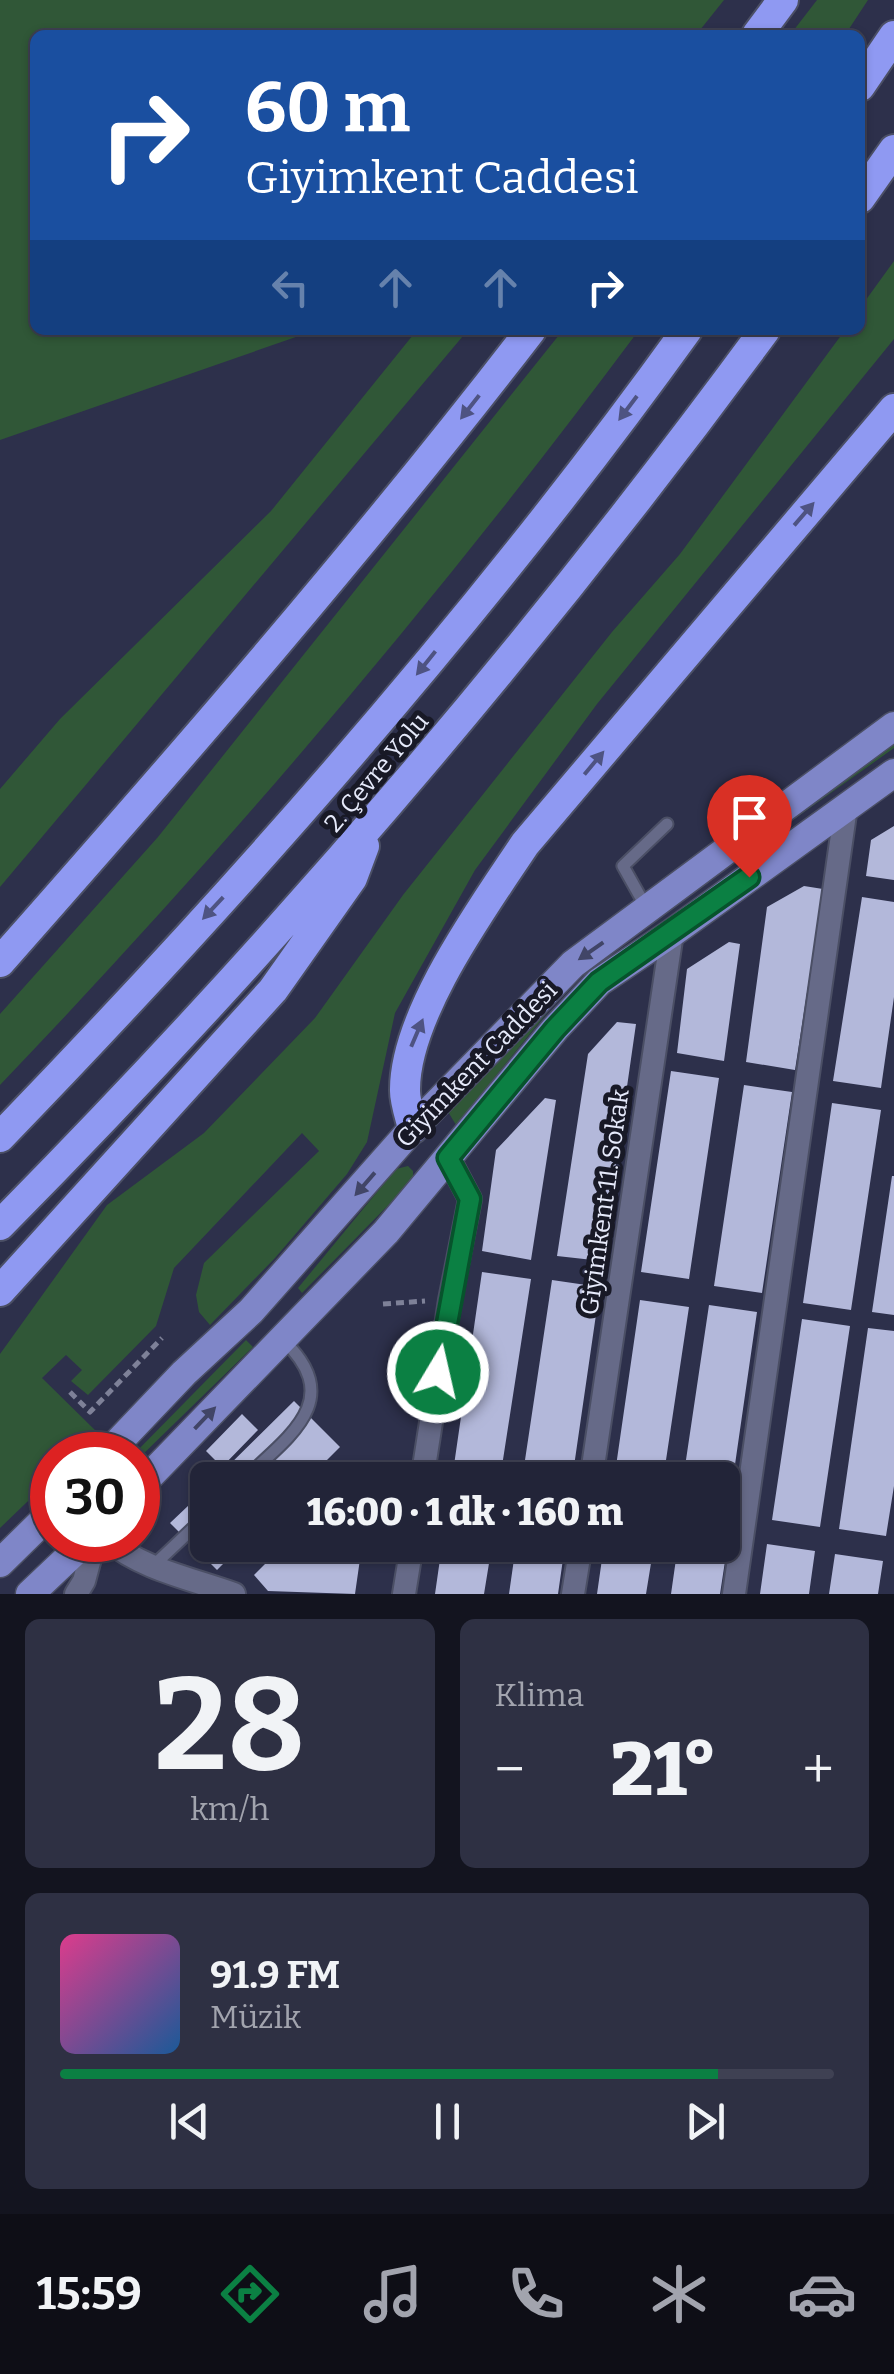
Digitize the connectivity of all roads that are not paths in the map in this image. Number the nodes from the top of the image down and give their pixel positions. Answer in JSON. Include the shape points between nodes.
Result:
{"nodes":[{"id":1,"x":784,"y":0,"type":"edge"},
{"id":2,"x":761,"y":30,"type":"edge"},
{"id":3,"x":894,"y":36,"type":"edge"},
{"id":4,"x":865,"y":79,"type":"edge"},
{"id":5,"x":894,"y":150,"type":"edge"},
{"id":6,"x":865,"y":191,"type":"edge"},
{"id":7,"x":527,"y":335,"type":"edge"},
{"id":8,"x":682,"y":335,"type":"edge"},
{"id":9,"x":761,"y":335,"type":"edge"},
{"id":10,"x":894,"y":409,"type":"edge"},
{"id":11,"x":894,"y":726,"type":"edge"},
{"id":12,"x":894,"y":773,"type":"edge"},
{"id":13,"x":846,"y":808,"type":"junction"},
{"id":14,"x":372,"y":824,"type":"junction"},
{"id":15,"x":667,"y":824,"type":"dead end"},
{"id":16,"x":648,"y":910,"type":"junction"},
{"id":17,"x":672,"y":933,"type":"junction"},
{"id":18,"x":0,"y":962,"type":"edge"},
{"id":19,"x":413,"y":1128,"type":"junction"},
{"id":20,"x":0,"y":1137,"type":"edge"},
{"id":21,"x":448,"y":1158,"type":"junction"},
{"id":22,"x":0,"y":1225,"type":"edge"},
{"id":23,"x":0,"y":1290,"type":"edge"},
{"id":24,"x":250,"y":1310,"type":"junction"},
{"id":25,"x":281,"y":1338,"type":"junction"},
{"id":26,"x":128,"y":1432,"type":"edge"},
{"id":27,"x":262,"y":1462,"type":"edge"},
{"id":28,"x":425,"y":1462,"type":"edge"},
{"id":29,"x":593,"y":1462,"type":"edge"},
{"id":30,"x":160,"y":1465,"type":"edge"},
{"id":31,"x":190,"y":1531,"type":"edge"},
{"id":32,"x":30,"y":1533,"type":"edge"},
{"id":33,"x":0,"y":1562,"type":"edge"},
{"id":34,"x":66,"y":1562,"type":"edge"},
{"id":35,"x":87,"y":1562,"type":"edge"},
{"id":36,"x":145,"y":1562,"type":"edge"},
{"id":37,"x":409,"y":1562,"type":"edge"},
{"id":38,"x":579,"y":1562,"type":"edge"},
{"id":39,"x":154,"y":1566,"type":"junction"},
{"id":40,"x":30,"y":1594,"type":"edge"},
{"id":41,"x":76,"y":1594,"type":"edge"},
{"id":42,"x":234,"y":1594,"type":"edge"},
{"id":43,"x":404,"y":1594,"type":"edge"},
{"id":44,"x":574,"y":1594,"type":"edge"},
{"id":45,"x":734,"y":1594,"type":"edge"}],
"edges":[{"from":1,"to":2,"type":"highway"},
{"from":3,"to":4,"type":"highway"},
{"from":5,"to":6,"type":"highway"},
{"from":7,"to":18,"type":"highway","one_way":true,"via":[[383,518]]},
{"from":8,"to":20,"type":"highway","name":"2. Çevre Yolu","one_way":true,"via":[[355,748]]},
{"from":9,"to":14,"type":"highway","name":"2. Çevre Yolu","via":[[530,634]]},
{"from":19,"to":10,"type":"highway","one_way":true,"via":[[404,1092],[411,1047],[439,984],[525,844]]},
{"from":11,"to":16,"type":"main road","name":"Giyimkent Caddesi"},
{"from":12,"to":13,"type":"main road","name":"Giyimkent Caddesi"},
{"from":13,"to":17,"type":"main road","name":"Giyimkent Caddesi"},
{"from":13,"to":45,"type":"street"},
{"from":14,"to":22,"type":"highway","name":"2. Çevre Yolu"},
{"from":14,"to":23,"type":"highway","via":[[352,878],[273,990]]},
{"from":15,"to":16,"type":"lane","via":[[623,866]]},
{"from":16,"to":19,"type":"main road","name":"Giyimkent Caddesi","one_way":true,"via":[[560,976]]},
{"from":17,"to":21,"type":"main road","name":"Giyimkent Caddesi","via":[[599,982]]},
{"from":17,"to":29,"type":"street","name":"Giyimkent 11. Sokak"},
{"from":19,"to":21,"type":"main road"},
{"from":19,"to":24,"type":"main road","name":"Giyimkent Caddesi","one_way":true},
{"from":21,"to":25,"type":"main road","name":"Giyimkent Caddesi"},
{"from":21,"to":28,"type":"street","via":[[470,1199]]},
{"from":24,"to":25,"type":"main road"},
{"from":24,"to":26,"type":"main road","name":"Giyimkent Caddesi"},
{"from":25,"to":27,"type":"lane","via":[[300,1356],[313,1387],[296,1430]]},
{"from":30,"to":25,"type":"main road","name":"Giyimkent Caddesi","one_way":true},
{"from":31,"to":39,"type":"lane"},
{"from":32,"to":33,"type":"main road"},
{"from":34,"to":40,"type":"main road"},
{"from":35,"to":41,"type":"street"},
{"from":36,"to":39,"type":"street"},
{"from":37,"to":43,"type":"street"},
{"from":38,"to":44,"type":"street"},
{"from":39,"to":42,"type":"street"}]}
